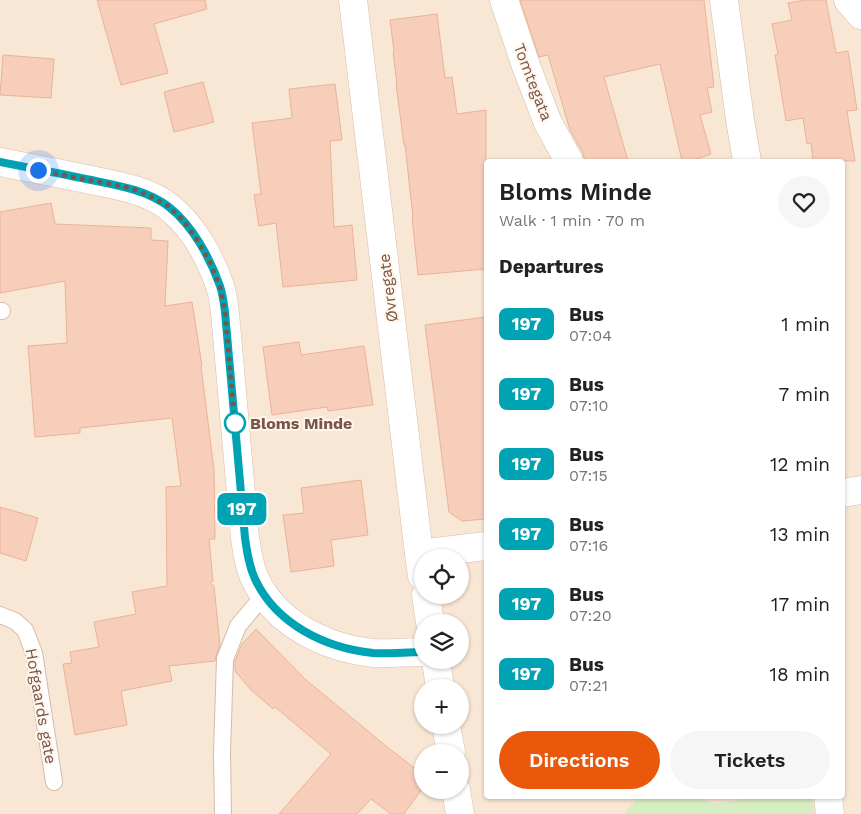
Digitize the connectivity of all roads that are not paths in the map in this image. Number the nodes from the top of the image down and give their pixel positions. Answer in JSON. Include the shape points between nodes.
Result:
{"nodes":[{"id":1,"x":353,"y":0,"type":"edge"},
{"id":2,"x":504,"y":0,"type":"edge"},
{"id":3,"x":724,"y":0,"type":"edge"},
{"id":4,"x":848,"y":0,"type":"edge"},
{"id":5,"x":861,"y":14,"type":"edge"},
{"id":6,"x":568,"y":159,"type":"edge"},
{"id":7,"x":747,"y":159,"type":"edge"},
{"id":8,"x":0,"y":162,"type":"edge"},
{"id":9,"x":861,"y":490,"type":"edge"},
{"id":10,"x":845,"y":493,"type":"edge"},
{"id":11,"x":484,"y":547,"type":"edge"},
{"id":12,"x":419,"y":549,"type":"edge"},
{"id":13,"x":469,"y":551,"type":"edge"},
{"id":14,"x":264,"y":594,"type":"junction"},
{"id":15,"x":0,"y":615,"type":"edge"},
{"id":16,"x":414,"y":652,"type":"edge"},
{"id":17,"x":54,"y":782,"type":"dead end"},
{"id":18,"x":458,"y":799,"type":"edge"},
{"id":19,"x":828,"y":799,"type":"edge"},
{"id":20,"x":223,"y":814,"type":"edge"},
{"id":21,"x":460,"y":814,"type":"edge"},
{"id":22,"x":830,"y":814,"type":"edge"}],
"edges":[{"from":1,"to":12,"type":"street","name":"Øvregate"},
{"from":2,"to":6,"type":"street","name":"Tomtegata","via":[[548,123]]},
{"from":3,"to":7,"type":"street"},
{"from":4,"to":5,"type":"street"},
{"from":8,"to":14,"type":"street","via":[[130,188],[168,206],[198,241],[220,287],[225,312],[245,538],[249,562]]},
{"from":9,"to":10,"type":"street"},
{"from":11,"to":13,"type":"street"},
{"from":14,"to":16,"type":"street","via":[[277,611],[296,627],[318,638],[374,653]]},
{"from":14,"to":20,"type":"lane","via":[[238,626],[225,659]]},
{"from":15,"to":17,"type":"lane","name":"Hofgaards gate","via":[[15,621],[25,630],[34,653]]},
{"from":18,"to":21,"type":"street"},
{"from":19,"to":22,"type":"street"}]}
